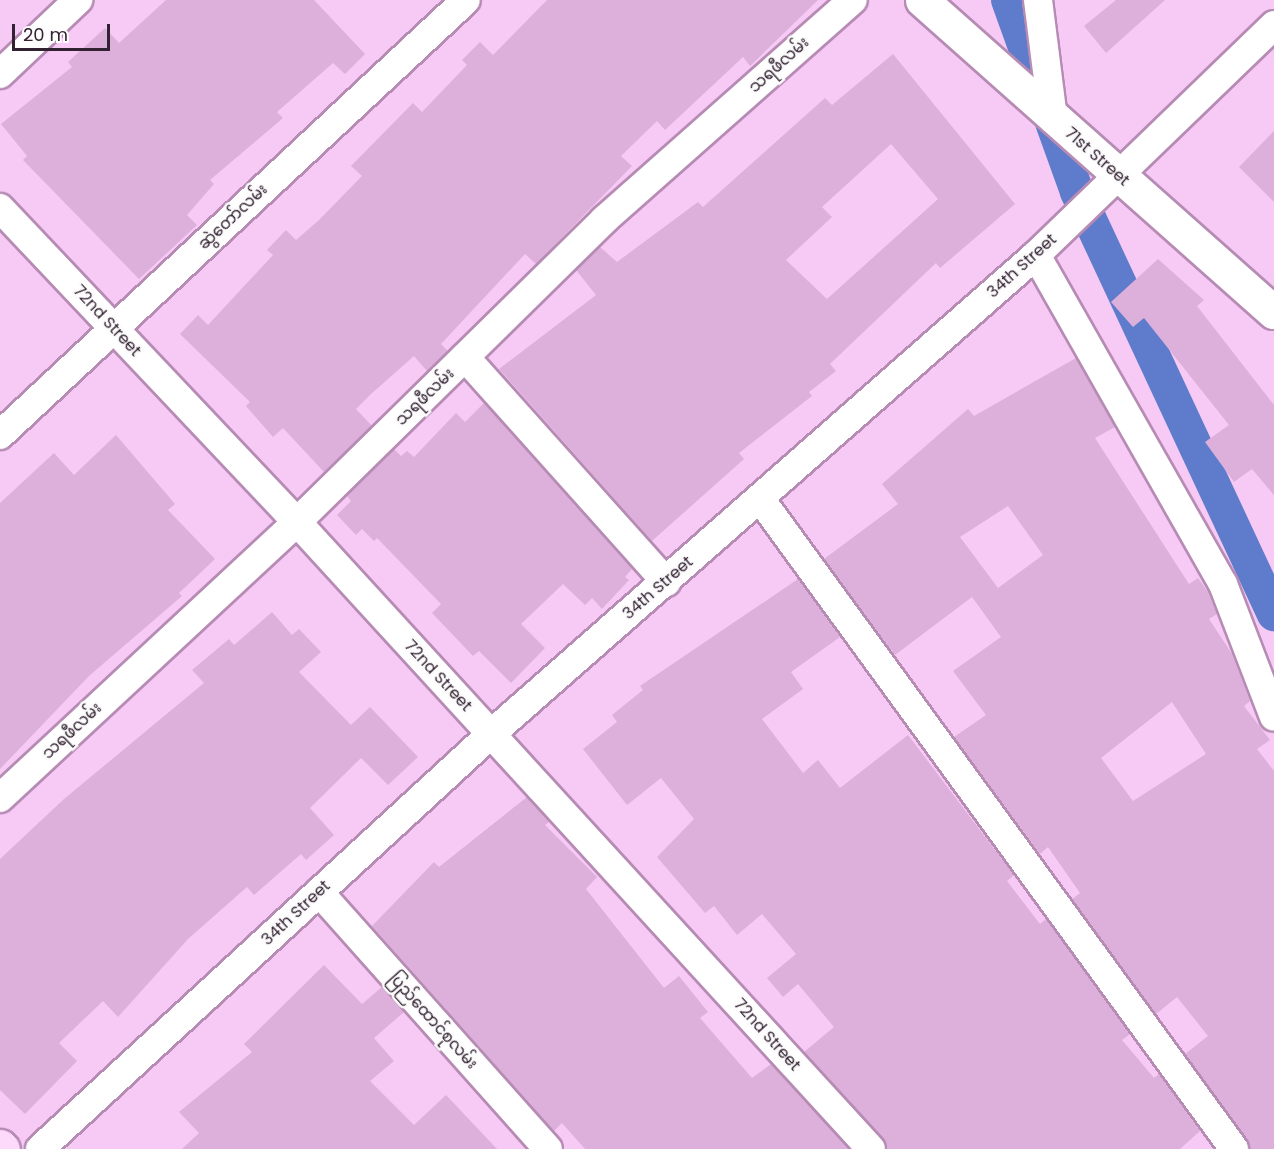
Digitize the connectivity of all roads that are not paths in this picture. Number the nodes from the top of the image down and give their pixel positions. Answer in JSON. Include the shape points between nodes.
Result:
{"nodes":[{"id":1,"x":78,"y":0,"type":"edge"},
{"id":2,"x":466,"y":0,"type":"edge"},
{"id":3,"x":853,"y":0,"type":"edge"},
{"id":4,"x":1038,"y":0,"type":"edge"},
{"id":5,"x":929,"y":6,"type":"edge"},
{"id":6,"x":1274,"y":25,"type":"edge"},
{"id":7,"x":0,"y":74,"type":"edge"},
{"id":8,"x":1051,"y":117,"type":"junction"},
{"id":9,"x":1108,"y":186,"type":"junction"},
{"id":10,"x":0,"y":208,"type":"edge"},
{"id":11,"x":1042,"y":249,"type":"junction"},
{"id":12,"x":1274,"y":312,"type":"edge"},
{"id":13,"x":114,"y":328,"type":"junction"},
{"id":14,"x":465,"y":357,"type":"junction"},
{"id":15,"x":0,"y":435,"type":"edge"},
{"id":16,"x":760,"y":500,"type":"junction"},
{"id":17,"x":297,"y":522,"type":"junction"},
{"id":18,"x":666,"y":582,"type":"junction"},
{"id":19,"x":1274,"y":717,"type":"edge"},
{"id":20,"x":491,"y":734,"type":"junction"},
{"id":21,"x":0,"y":798,"type":"edge"},
{"id":22,"x":319,"y":892,"type":"junction"},
{"id":23,"x":0,"y":1146,"type":"edge"},
{"id":24,"x":3,"y":1149,"type":"edge"},
{"id":25,"x":40,"y":1149,"type":"edge"},
{"id":26,"x":548,"y":1149,"type":"edge"},
{"id":27,"x":871,"y":1149,"type":"edge"},
{"id":28,"x":1234,"y":1149,"type":"edge"}],
"edges":[{"from":1,"to":7,"type":"street"},
{"from":2,"to":13,"type":"street","name":"ဆွဲတော်လမ်း"},
{"from":3,"to":14,"type":"street","name":"သရဖီလမ်း","via":[[604,220]]},
{"from":4,"to":8,"type":"street"},
{"from":5,"to":8,"type":"main road","name":"71st Street"},
{"from":6,"to":9,"type":"street","name":"34th Street"},
{"from":8,"to":9,"type":"main road","name":"71st Street"},
{"from":9,"to":11,"type":"street","name":"34th Street"},
{"from":9,"to":12,"type":"main road","name":"71st Street"},
{"from":10,"to":13,"type":"street","name":"72nd Street"},
{"from":11,"to":16,"type":"street","name":"34th Street"},
{"from":11,"to":19,"type":"street","via":[[1223,584]]},
{"from":13,"to":15,"type":"street","name":"ဆွဲတော်လမ်း"},
{"from":13,"to":17,"type":"street","name":"72nd Street"},
{"from":14,"to":17,"type":"street","name":"သရဖီလမ်း"},
{"from":14,"to":18,"type":"street"},
{"from":16,"to":18,"type":"street","name":"34th Street"},
{"from":16,"to":28,"type":"street"},
{"from":17,"to":20,"type":"street","name":"72nd Street"},
{"from":17,"to":21,"type":"street","name":"သရဖီလမ်း"},
{"from":18,"to":20,"type":"street","name":"34th Street"},
{"from":20,"to":22,"type":"street","name":"34th Street"},
{"from":20,"to":27,"type":"street","name":"72nd Street"},
{"from":22,"to":25,"type":"street","name":"34th Street"},
{"from":22,"to":26,"type":"street","name":"ပြည်ထောင်စုလမ်း"},
{"from":23,"to":24,"type":"main road"}]}
